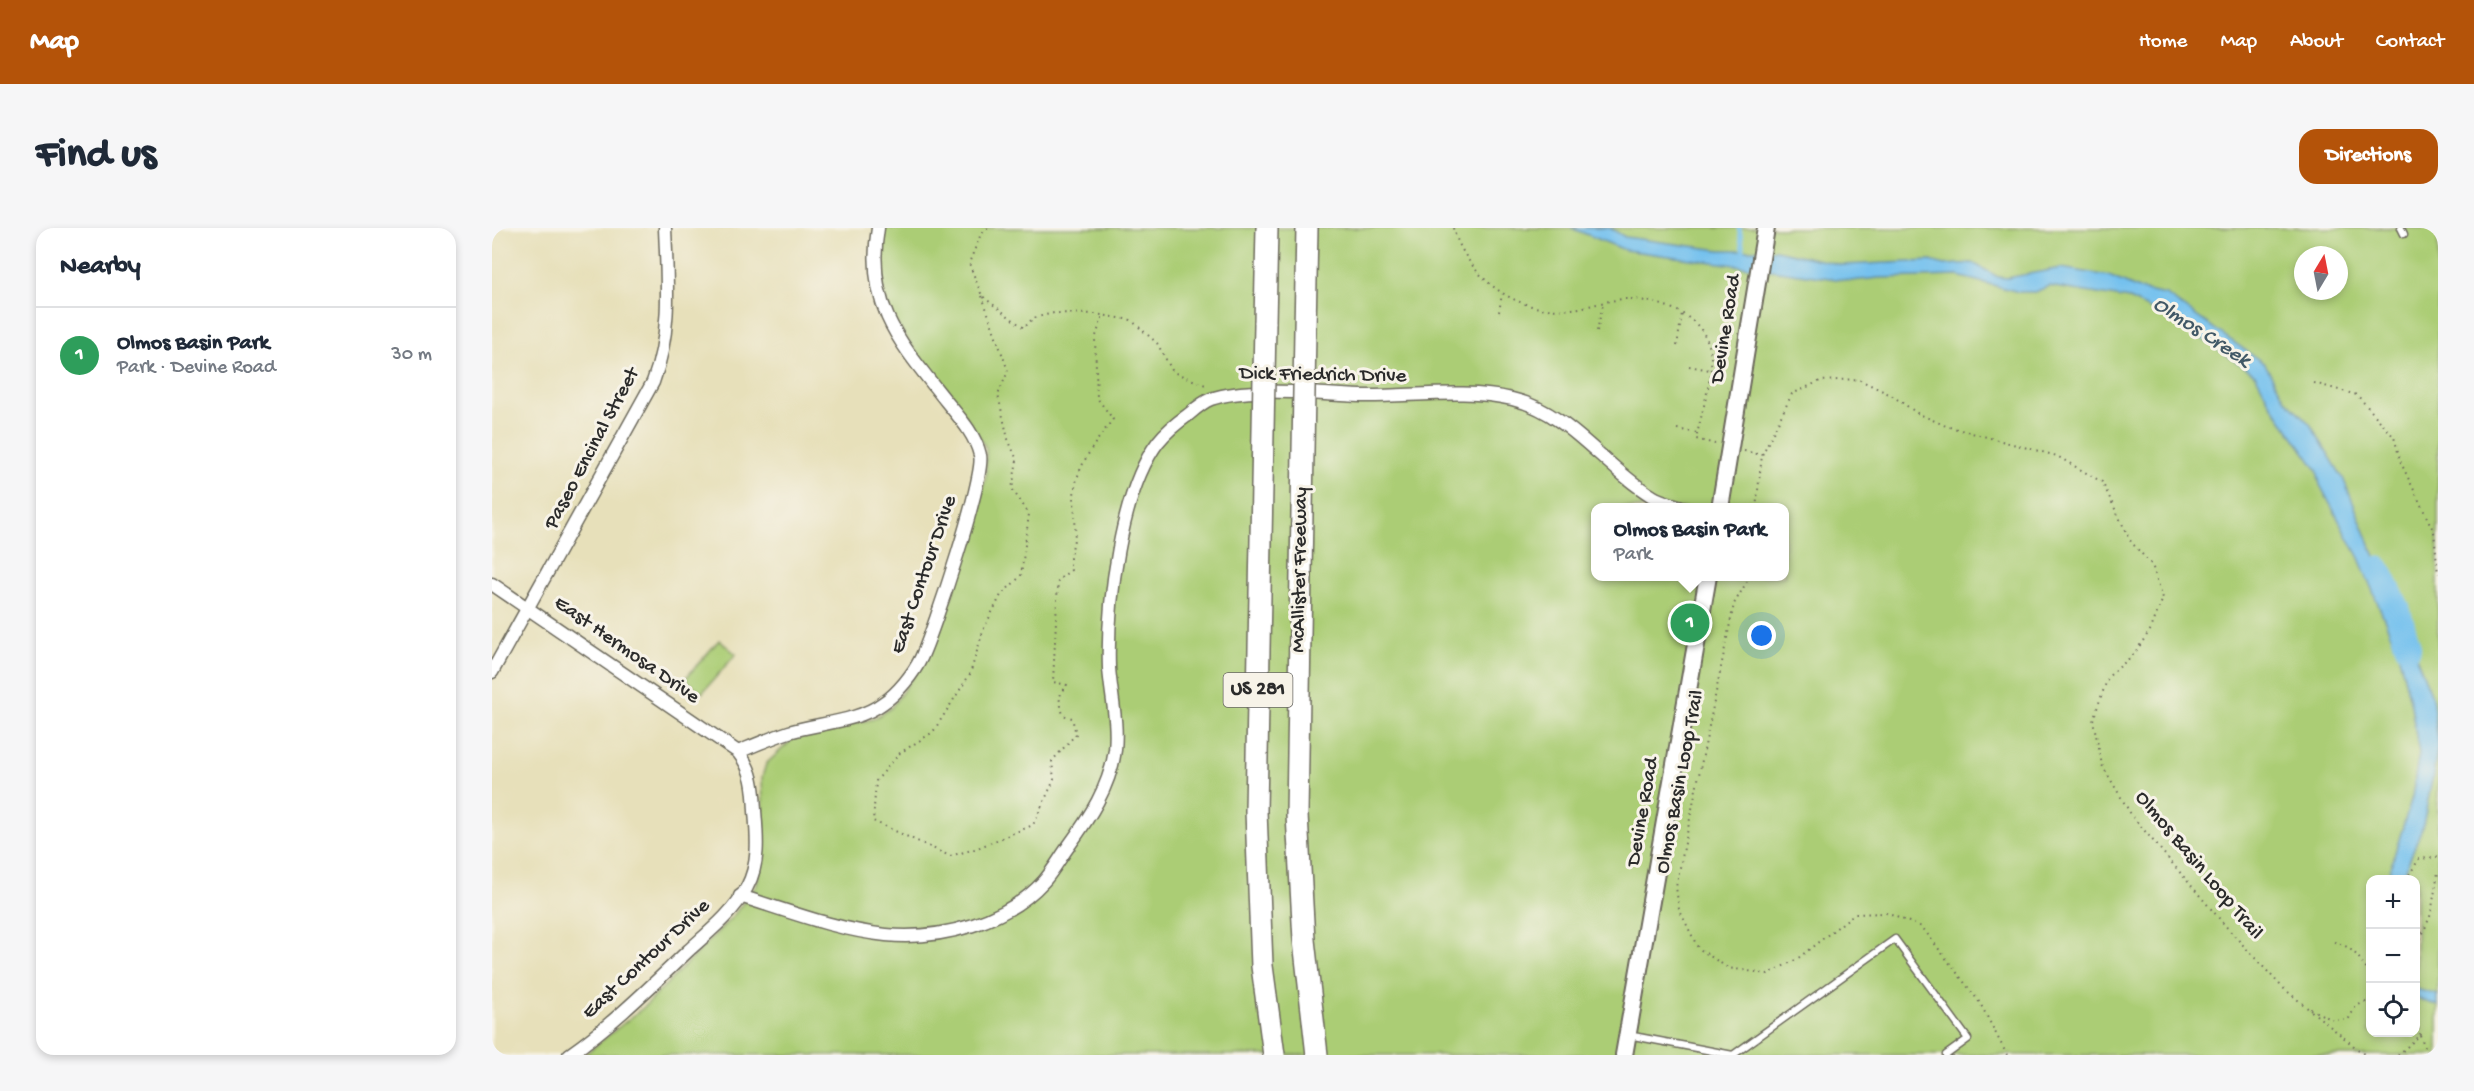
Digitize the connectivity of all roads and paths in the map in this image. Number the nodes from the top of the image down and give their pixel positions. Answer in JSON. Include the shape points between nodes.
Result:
{"nodes":[{"id":1,"x":665,"y":228,"type":"edge"},
{"id":2,"x":878,"y":228,"type":"edge"},
{"id":3,"x":988,"y":228,"type":"edge"},
{"id":4,"x":1267,"y":228,"type":"edge"},
{"id":5,"x":1307,"y":228,"type":"edge"},
{"id":6,"x":1453,"y":228,"type":"edge"},
{"id":7,"x":1766,"y":230,"type":"edge"},
{"id":8,"x":1502,"y":294,"type":"junction"},
{"id":9,"x":982,"y":296,"type":"junction"},
{"id":10,"x":1603,"y":304,"type":"junction"},
{"id":11,"x":1499,"y":312,"type":"dead end"},
{"id":12,"x":1682,"y":313,"type":"junction"},
{"id":13,"x":1102,"y":315,"type":"junction"},
{"id":14,"x":1597,"y":331,"type":"dead end"},
{"id":15,"x":1677,"y":346,"type":"dead end"},
{"id":16,"x":1689,"y":366,"type":"dead end"},
{"id":17,"x":1710,"y":370,"type":"junction"},
{"id":18,"x":2314,"y":382,"type":"dead end"},
{"id":19,"x":1211,"y":387,"type":"dead end"},
{"id":20,"x":1677,"y":429,"type":"dead end"},
{"id":21,"x":1697,"y":433,"type":"junction"},
{"id":22,"x":1732,"y":449,"type":"junction"},
{"id":23,"x":1762,"y":455,"type":"junction"},
{"id":24,"x":1672,"y":503,"type":"edge"},
{"id":25,"x":1721,"y":503,"type":"edge"},
{"id":26,"x":1756,"y":503,"type":"edge"},
{"id":27,"x":2438,"y":574,"type":"edge"},
{"id":28,"x":1707,"y":581,"type":"edge"},
{"id":29,"x":1747,"y":581,"type":"edge"},
{"id":30,"x":492,"y":584,"type":"edge"},
{"id":31,"x":529,"y":608,"type":"junction"},
{"id":32,"x":492,"y":672,"type":"edge"},
{"id":33,"x":738,"y":752,"type":"junction"},
{"id":34,"x":2438,"y":857,"type":"edge"},
{"id":35,"x":2438,"y":872,"type":"edge"},
{"id":36,"x":2409,"y":875,"type":"edge"},
{"id":37,"x":740,"y":896,"type":"junction"},
{"id":38,"x":2420,"y":939,"type":"edge"},
{"id":39,"x":2334,"y":942,"type":"dead end"},
{"id":40,"x":2366,"y":968,"type":"edge"},
{"id":41,"x":2366,"y":1002,"type":"edge"},
{"id":42,"x":2307,"y":1008,"type":"junction"},
{"id":43,"x":1628,"y":1035,"type":"junction"},
{"id":44,"x":2420,"y":1035,"type":"edge"},
{"id":45,"x":2418,"y":1037,"type":"edge"},
{"id":46,"x":569,"y":1055,"type":"edge"},
{"id":47,"x":1274,"y":1055,"type":"edge"},
{"id":48,"x":1317,"y":1055,"type":"edge"},
{"id":49,"x":1624,"y":1055,"type":"edge"},
{"id":50,"x":1733,"y":1055,"type":"edge"},
{"id":51,"x":1946,"y":1055,"type":"edge"},
{"id":52,"x":2007,"y":1055,"type":"edge"},
{"id":53,"x":2365,"y":1055,"type":"edge"},
{"id":54,"x":2398,"y":1055,"type":"edge"},
{"id":55,"x":2428,"y":1055,"type":"edge"}],
"edges":[{"from":1,"to":31,"type":"street","name":"Paseo Encinal Street","via":[[668,313],[660,364],[645,399]]},
{"from":2,"to":33,"type":"street","name":"East Contour Drive","via":[[875,271],[885,316],[900,344],[967,427],[981,456],[980,477],[921,659],[899,688],[870,711],[790,732]]},
{"from":3,"to":9,"type":"path","via":[[981,234],[969,263]]},
{"from":4,"to":47,"type":"highway","name":"McAllister Freeway","number":"US 281","bridge":true,"via":[[1256,811],[1262,966]]},
{"from":5,"to":48,"type":"highway","name":"McAllister Freeway","number":"US 281","bridge":true,"via":[[1297,815],[1304,940]]},
{"from":6,"to":8,"type":"path","via":[[1474,269]]},
{"from":7,"to":22,"type":"street","name":"Devine Road"},
{"from":8,"to":10,"type":"path","via":[[1528,304],[1569,310]]},
{"from":8,"to":11,"type":"path"},
{"from":9,"to":13,"type":"path","via":[[1024,328],[1034,318],[1054,313]]},
{"from":9,"to":13,"type":"path","via":[[1008,371],[998,395],[1017,460],[1012,489],[1029,514],[1021,576],[1001,595],[984,628],[970,674],[933,732],[900,753],[876,781],[873,821],[950,856],[1033,825],[1054,780],[1052,761],[1076,734],[1072,718],[1063,715],[1059,697],[1067,685],[1053,682],[1056,600],[1058,580],[1071,570],[1068,556],[1074,539],[1077,478],[1113,419],[1097,398],[1095,339]]},
{"from":10,"to":12,"type":"path","via":[[1631,299]]},
{"from":10,"to":14,"type":"path"},
{"from":12,"to":15,"type":"path"},
{"from":12,"to":17,"type":"path","via":[[1694,318],[1704,335],[1711,358]]},
{"from":13,"to":19,"type":"path","via":[[1131,320],[1157,343],[1173,372]]},
{"from":16,"to":17,"type":"path"},
{"from":17,"to":21,"type":"path"},
{"from":18,"to":27,"type":"path","via":[[2357,395],[2394,437],[2434,532]]},
{"from":20,"to":21,"type":"path"},
{"from":21,"to":22,"type":"path","via":[[1696,439]]},
{"from":22,"to":23,"type":"path"},
{"from":22,"to":25,"type":"street","name":"Devine Road"},
{"from":23,"to":26,"type":"path","name":"Olmos Basin Loop Trail"},
{"from":23,"to":42,"type":"path","name":"Olmos Basin Loop Trail","via":[[1792,394],[1820,381],[1858,379],[1946,426],[2057,456],[2102,482],[2131,542],[2152,566],[2163,598],[2151,629],[2134,654],[2108,677],[2093,720],[2102,765],[2132,816],[2172,864],[2274,979]]},
{"from":24,"to":37,"type":"street","name":"Dick Friedrich Drive","via":[[1654,497],[1548,414],[1514,399],[1238,392],[1208,400],[1159,441],[1137,485],[1121,535],[1109,614],[1109,670],[1116,725],[1111,771],[1082,828],[1043,881],[1008,908],[976,925],[928,934],[888,935],[852,929]]},
{"from":28,"to":43,"type":"street","name":"Devine Road"},
{"from":29,"to":52,"type":"path","name":"Olmos Basin Loop Trail","via":[[1734,604],[1676,887],[1679,909],[1698,948],[1728,968],[1768,974],[1797,959],[1854,914],[1886,913],[1922,927],[1980,1003]]},
{"from":30,"to":31,"type":"street","name":"East Hermosa Drive"},
{"from":31,"to":32,"type":"street","name":"Paseo Encinal Street"},
{"from":31,"to":33,"type":"street","name":"East Hermosa Drive"},
{"from":33,"to":37,"type":"street","name":"East Contour Drive","via":[[753,779],[757,843],[755,863]]},
{"from":34,"to":36,"type":"path","via":[[2419,859]]},
{"from":35,"to":38,"type":"path","via":[[2431,914]]},
{"from":37,"to":46,"type":"street","name":"East Contour Drive","via":[[721,920],[617,1019]]},
{"from":39,"to":40,"type":"path","via":[[2346,945]]},
{"from":41,"to":42,"type":"path","via":[[2356,1006],[2348,1020],[2334,1020]]},
{"from":42,"to":53,"type":"path","name":"Olmos Basin Loop Trail"},
{"from":43,"to":49,"type":"street","name":"Devine Road"},
{"from":43,"to":50,"type":"lane"},
{"from":44,"to":55,"type":"path"},
{"from":45,"to":54,"type":"path"},
{"from":50,"to":51,"type":"lane","via":[[1895,939],[1968,1039]]}]}
